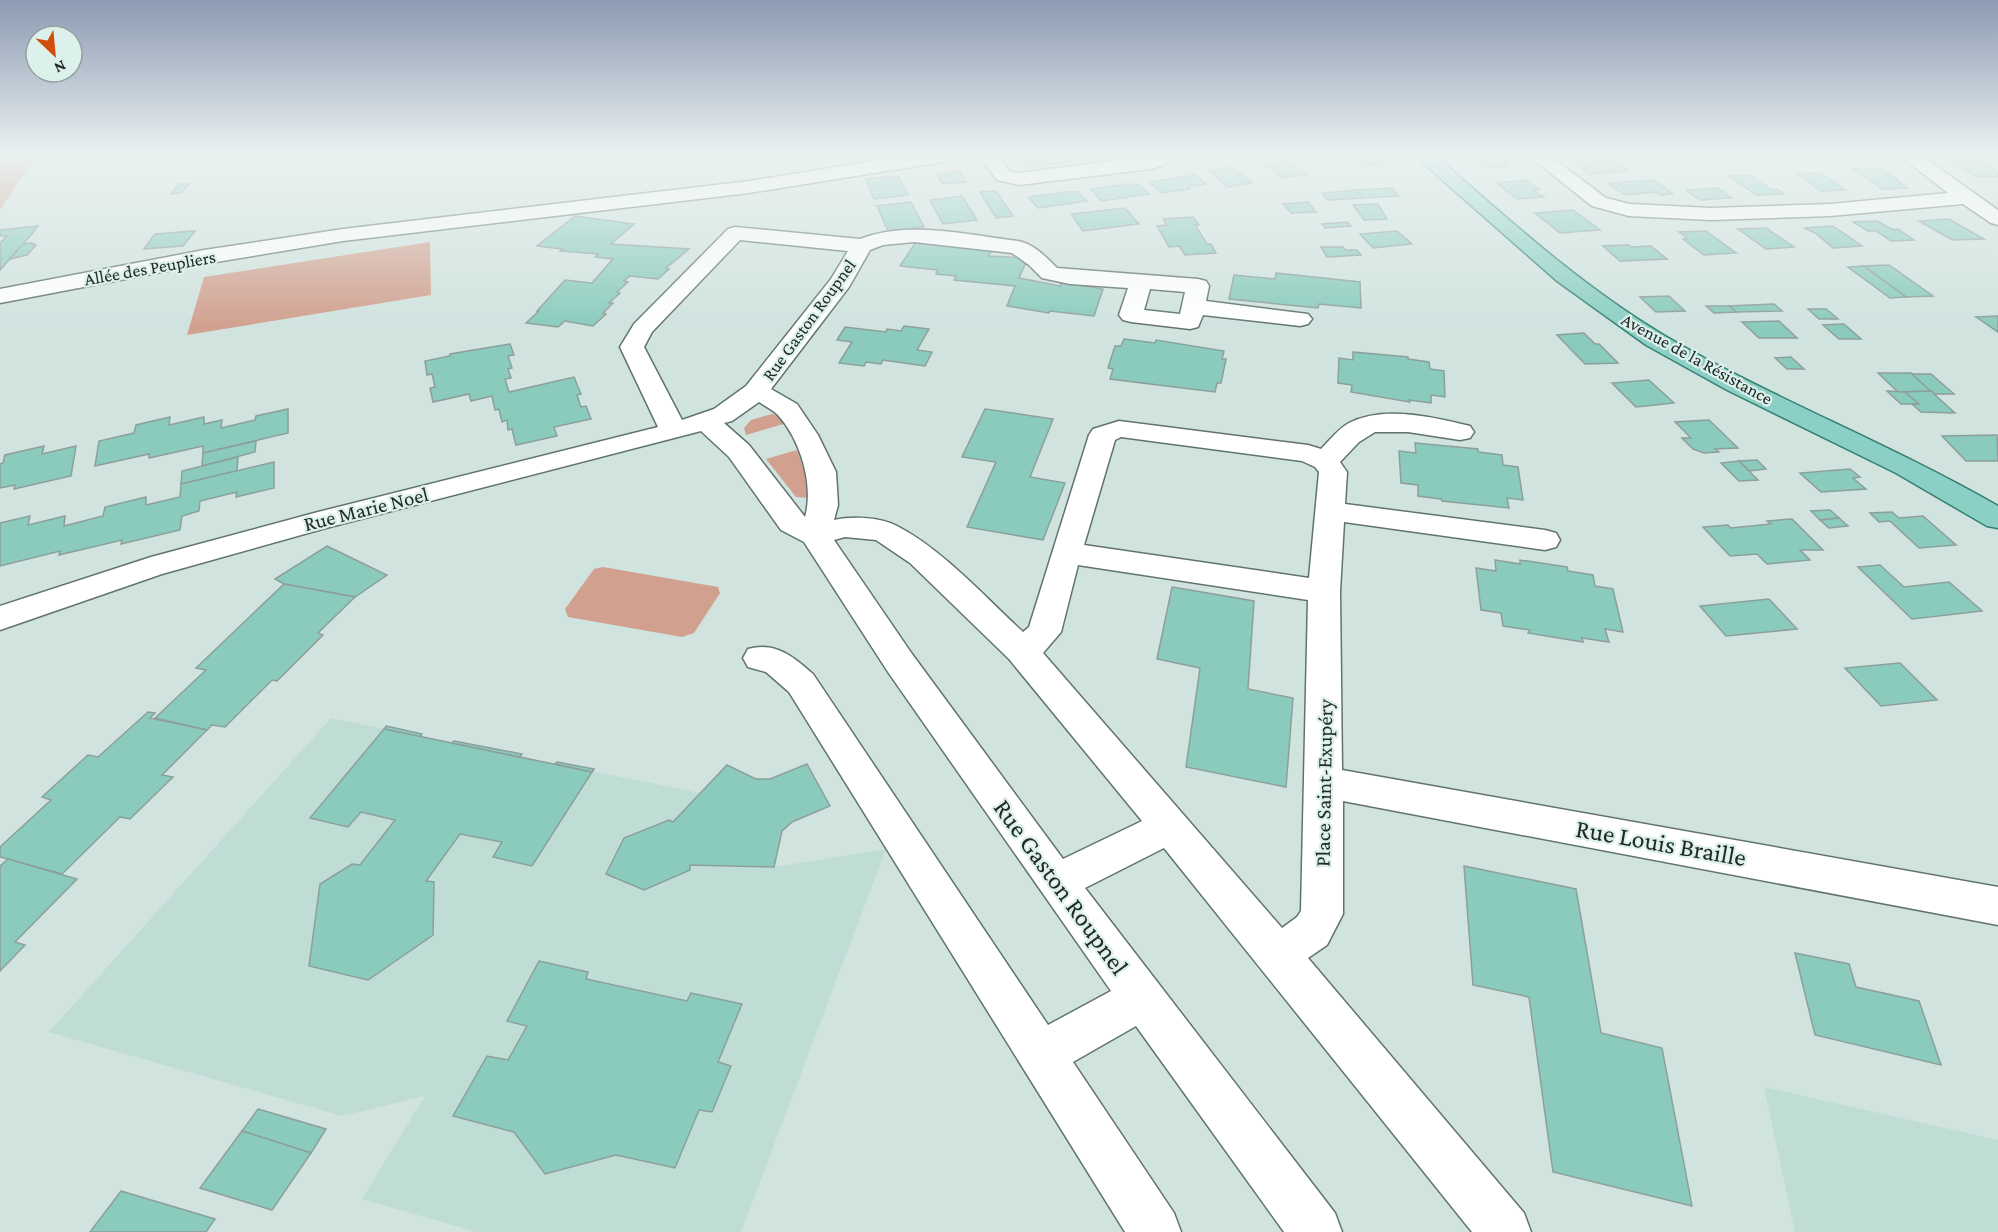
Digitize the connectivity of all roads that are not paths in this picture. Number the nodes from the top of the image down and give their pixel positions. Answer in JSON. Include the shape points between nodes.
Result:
{"nodes":[{"id":1,"x":528,"y":213,"type":"edge"},
{"id":2,"x":1492,"y":213,"type":"edge"},
{"id":3,"x":1701,"y":213,"type":"edge"},
{"id":4,"x":1726,"y":213,"type":"edge"},
{"id":5,"x":862,"y":246,"type":"junction"},
{"id":6,"x":1142,"y":280,"type":"junction"},
{"id":7,"x":0,"y":296,"type":"edge"},
{"id":8,"x":1193,"y":307,"type":"junction"},
{"id":9,"x":1300,"y":319,"type":"dead end"},
{"id":10,"x":745,"y":400,"type":"junction"},
{"id":11,"x":705,"y":421,"type":"junction"},
{"id":12,"x":674,"y":431,"type":"junction"},
{"id":13,"x":1460,"y":432,"type":"dead end"},
{"id":14,"x":1325,"y":461,"type":"junction"},
{"id":15,"x":1330,"y":511,"type":"junction"},
{"id":16,"x":1998,"y":519,"type":"edge"},
{"id":17,"x":814,"y":535,"type":"junction"},
{"id":18,"x":1545,"y":540,"type":"dead end"},
{"id":19,"x":1066,"y":553,"type":"junction"},
{"id":20,"x":1324,"y":591,"type":"junction"},
{"id":21,"x":0,"y":618,"type":"edge"},
{"id":22,"x":1021,"y":650,"type":"junction"},
{"id":23,"x":760,"y":658,"type":"dead end"},
{"id":24,"x":1324,"y":782,"type":"junction"},
{"id":25,"x":1168,"y":827,"type":"junction"},
{"id":26,"x":1056,"y":882,"type":"junction"},
{"id":27,"x":1998,"y":906,"type":"edge"},
{"id":28,"x":1278,"y":955,"type":"junction"},
{"id":29,"x":1142,"y":998,"type":"junction"},
{"id":30,"x":1041,"y":1054,"type":"junction"},
{"id":31,"x":1155,"y":1232,"type":"edge"},
{"id":32,"x":1316,"y":1232,"type":"edge"},
{"id":33,"x":1505,"y":1232,"type":"edge"}],
"edges":[{"from":1,"to":7,"type":"street","name":"Allée des Peupliers","via":[[343,235]]},
{"from":2,"to":16,"type":"main road","name":"Avenue de la Résistance","via":[[1572,282],[1640,330],[1697,364],[1931,480]]},
{"from":3,"to":4,"type":"street"},
{"from":5,"to":6,"type":"street","via":[[879,239],[914,236],[1018,247],[1050,273]]},
{"from":5,"to":10,"type":"street","name":"Rue Gaston Roupnel","via":[[841,282]]},
{"from":5,"to":12,"type":"street","via":[[735,233],[642,329],[632,347]]},
{"from":6,"to":8,"type":"street","via":[[1198,286]]},
{"from":6,"to":8,"type":"street","via":[[1131,315],[1190,322]]},
{"from":8,"to":9,"type":"street"},
{"from":10,"to":11,"type":"street","name":"Rue Marie Noel"},
{"from":10,"to":17,"type":"street","name":"Rue Gaston Roupnel","via":[[768,396],[788,410],[804,435],[822,471],[823,505]]},
{"from":11,"to":12,"type":"street","name":"Rue Marie Noel"},
{"from":11,"to":17,"type":"street","name":"Rue Gaston Roupnel","via":[[739,451],[792,523]]},
{"from":12,"to":21,"type":"street","name":"Rue Marie Noel","via":[[173,561]]},
{"from":13,"to":14,"type":"street","via":[[1375,424],[1360,428]]},
{"from":14,"to":15,"type":"street","name":"Place Saint-Exupéry","via":[[1333,472]]},
{"from":14,"to":19,"type":"street","via":[[1308,453],[1111,430],[1104,435]]},
{"from":15,"to":18,"type":"street"},
{"from":15,"to":20,"type":"street","name":"Place Saint-Exupéry"},
{"from":17,"to":22,"type":"street","via":[[845,527],[885,532],[921,556]]},
{"from":17,"to":26,"type":"street","name":"Rue Gaston Roupnel"},
{"from":19,"to":20,"type":"street"},
{"from":19,"to":22,"type":"street","via":[[1044,632]]},
{"from":20,"to":24,"type":"street","name":"Place Saint-Exupéry"},
{"from":22,"to":25,"type":"street"},
{"from":23,"to":30,"type":"street","via":[[777,662],[801,683]]},
{"from":24,"to":27,"type":"street","name":"Rue Louis Braille"},
{"from":24,"to":28,"type":"street","name":"Place Saint-Exupéry","via":[[1322,914],[1312,932]]},
{"from":25,"to":26,"type":"street"},
{"from":25,"to":28,"type":"street"},
{"from":26,"to":29,"type":"street","name":"Rue Gaston Roupnel"},
{"from":28,"to":33,"type":"street"},
{"from":29,"to":30,"type":"street"},
{"from":29,"to":32,"type":"street","name":"Rue Gaston Roupnel"},
{"from":30,"to":31,"type":"street"}]}
